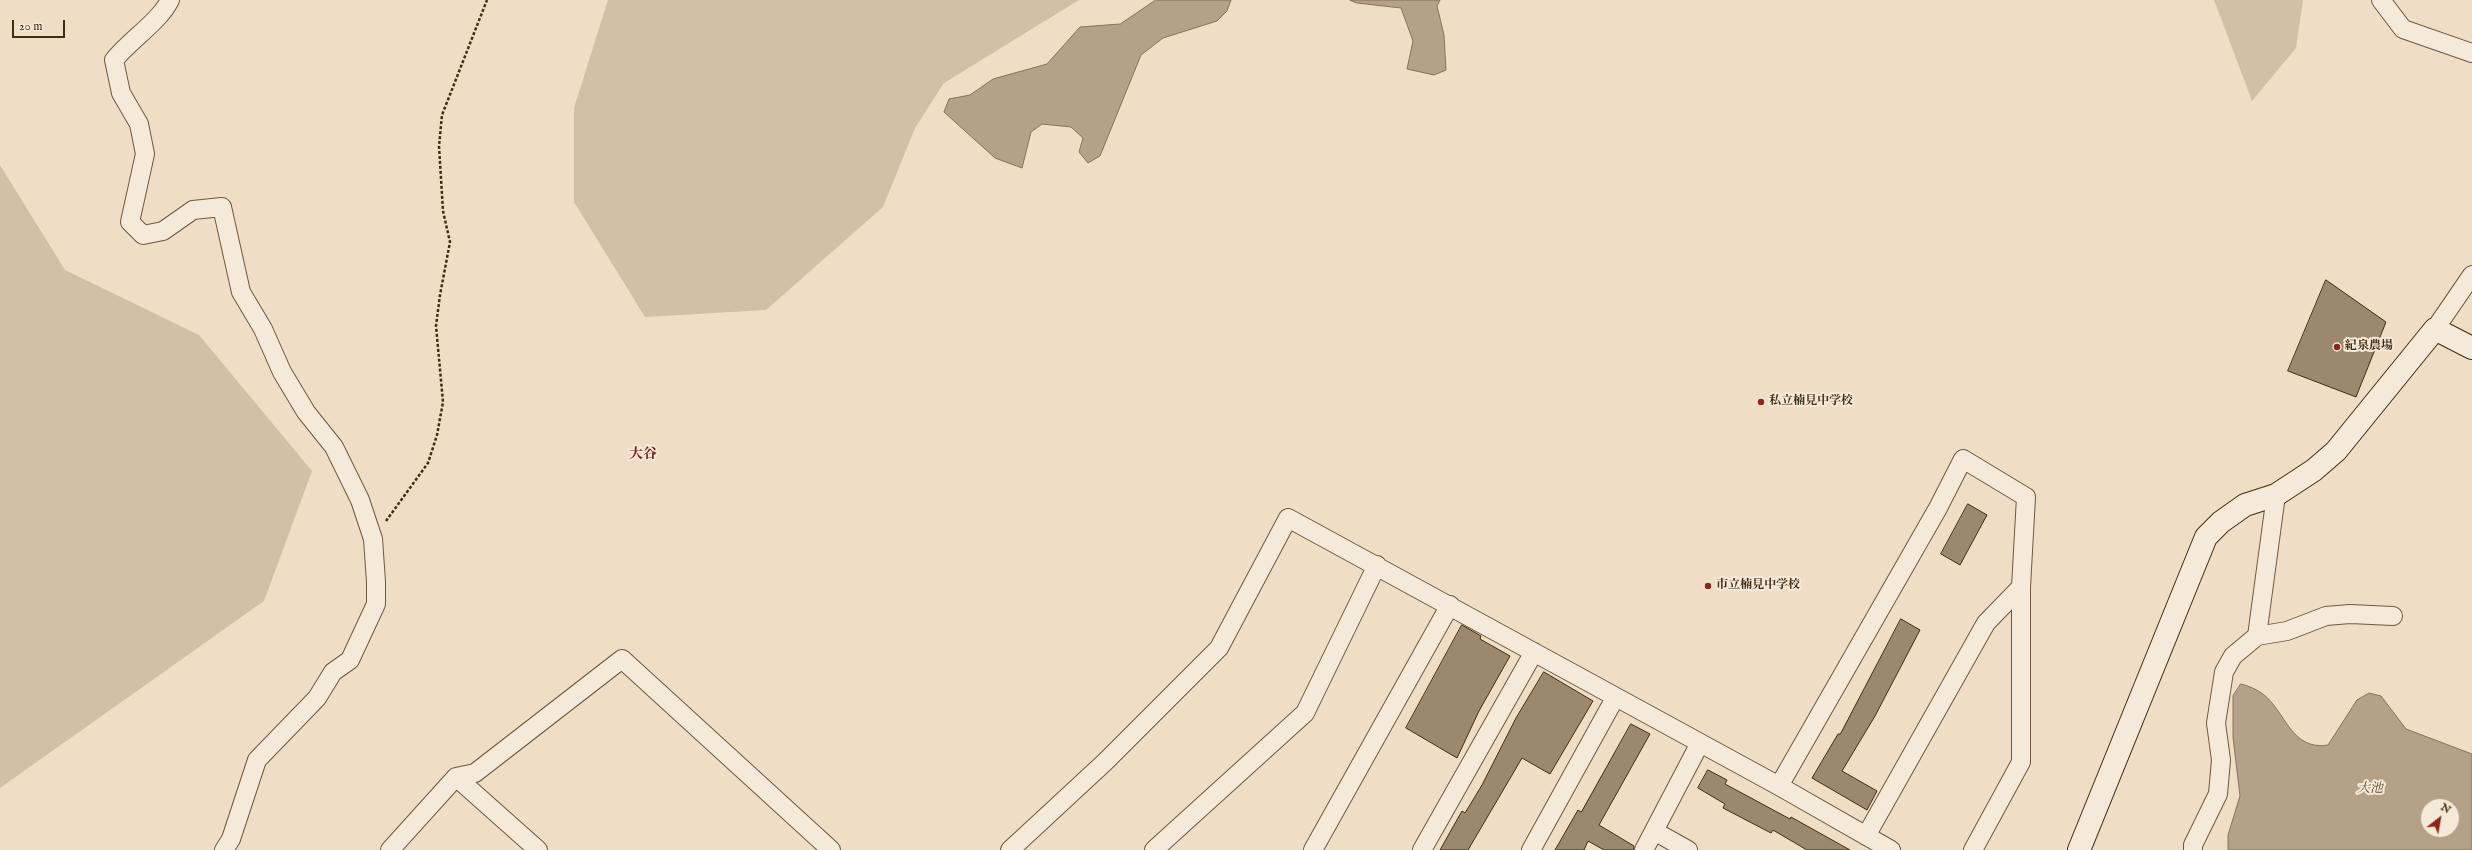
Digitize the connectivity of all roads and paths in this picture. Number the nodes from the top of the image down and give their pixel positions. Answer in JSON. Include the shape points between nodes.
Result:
{"nodes":[{"id":1,"x":170,"y":0,"type":"edge"},
{"id":2,"x":487,"y":0,"type":"edge"},
{"id":3,"x":2381,"y":0,"type":"edge"},
{"id":4,"x":2472,"y":54,"type":"edge"},
{"id":5,"x":2472,"y":275,"type":"edge"},
{"id":6,"x":2435,"y":329,"type":"junction"},
{"id":7,"x":2472,"y":348,"type":"edge"},
{"id":8,"x":2276,"y":495,"type":"junction"},
{"id":9,"x":373,"y":539,"type":"junction"},
{"id":10,"x":1377,"y":565,"type":"junction"},
{"id":11,"x":2021,"y":587,"type":"junction"},
{"id":12,"x":1450,"y":605,"type":"junction"},
{"id":13,"x":2393,"y":616,"type":"dead end"},
{"id":14,"x":2257,"y":636,"type":"junction"},
{"id":15,"x":1534,"y":652,"type":"junction"},
{"id":16,"x":1615,"y":698,"type":"junction"},
{"id":17,"x":1700,"y":743,"type":"junction"},
{"id":18,"x":456,"y":777,"type":"junction"},
{"id":19,"x":1779,"y":786,"type":"junction"},
{"id":20,"x":1654,"y":831,"type":"junction"},
{"id":21,"x":1866,"y":836,"type":"junction"},
{"id":22,"x":224,"y":850,"type":"edge"},
{"id":23,"x":390,"y":850,"type":"edge"},
{"id":24,"x":538,"y":850,"type":"edge"},
{"id":25,"x":831,"y":850,"type":"edge"},
{"id":26,"x":1010,"y":850,"type":"edge"},
{"id":27,"x":1154,"y":850,"type":"edge"},
{"id":28,"x":1314,"y":850,"type":"edge"},
{"id":29,"x":1422,"y":850,"type":"edge"},
{"id":30,"x":1531,"y":850,"type":"edge"},
{"id":31,"x":1644,"y":850,"type":"edge"},
{"id":32,"x":1688,"y":850,"type":"edge"},
{"id":33,"x":1891,"y":850,"type":"edge"},
{"id":34,"x":1973,"y":850,"type":"edge"},
{"id":35,"x":2079,"y":850,"type":"edge"},
{"id":36,"x":2193,"y":850,"type":"edge"}],
"edges":[{"from":1,"to":9,"type":"street","via":[[164,12],[128,43],[114,60],[121,93],[139,124],[145,154],[130,222],[143,235],[163,231],[193,210],[222,207],[241,292],[263,329],[282,372],[306,412],[334,448],[360,500]]},
{"from":2,"to":9,"type":"path","via":[[442,115],[440,154],[443,211],[450,242],[436,326],[443,402],[437,435],[428,463]]},
{"from":3,"to":4,"type":"street","via":[[2403,29]]},
{"from":5,"to":6,"type":"street"},
{"from":6,"to":7,"type":"street"},
{"from":6,"to":8,"type":"street","via":[[2336,451],[2314,470]]},
{"from":8,"to":14,"type":"street"},
{"from":8,"to":35,"type":"street","via":[[2245,505],[2221,522],[2206,537]]},
{"from":9,"to":22,"type":"street","via":[[376,604],[350,660],[333,672],[318,698],[257,760],[231,839]]},
{"from":10,"to":12,"type":"street"},
{"from":10,"to":26,"type":"street","via":[[1288,518],[1219,648],[1104,762]]},
{"from":10,"to":27,"type":"street","via":[[1305,713]]},
{"from":11,"to":19,"type":"street","via":[[2026,497],[1963,459]]},
{"from":11,"to":21,"type":"street","via":[[1986,623]]},
{"from":11,"to":34,"type":"street","via":[[2021,762]]},
{"from":12,"to":15,"type":"street"},
{"from":12,"to":28,"type":"street"},
{"from":13,"to":14,"type":"street","via":[[2326,616],[2287,631]]},
{"from":14,"to":36,"type":"street","via":[[2233,656],[2224,672],[2216,723],[2221,760],[2218,794],[2193,845]]},
{"from":15,"to":16,"type":"street"},
{"from":15,"to":29,"type":"street"},
{"from":16,"to":17,"type":"street"},
{"from":16,"to":30,"type":"street"},
{"from":17,"to":19,"type":"street"},
{"from":17,"to":20,"type":"street"},
{"from":18,"to":23,"type":"street"},
{"from":18,"to":24,"type":"street"},
{"from":18,"to":25,"type":"street","via":[[475,773],[622,659]]},
{"from":19,"to":21,"type":"street"},
{"from":20,"to":31,"type":"street"},
{"from":20,"to":32,"type":"street"},
{"from":21,"to":33,"type":"street"}]}
